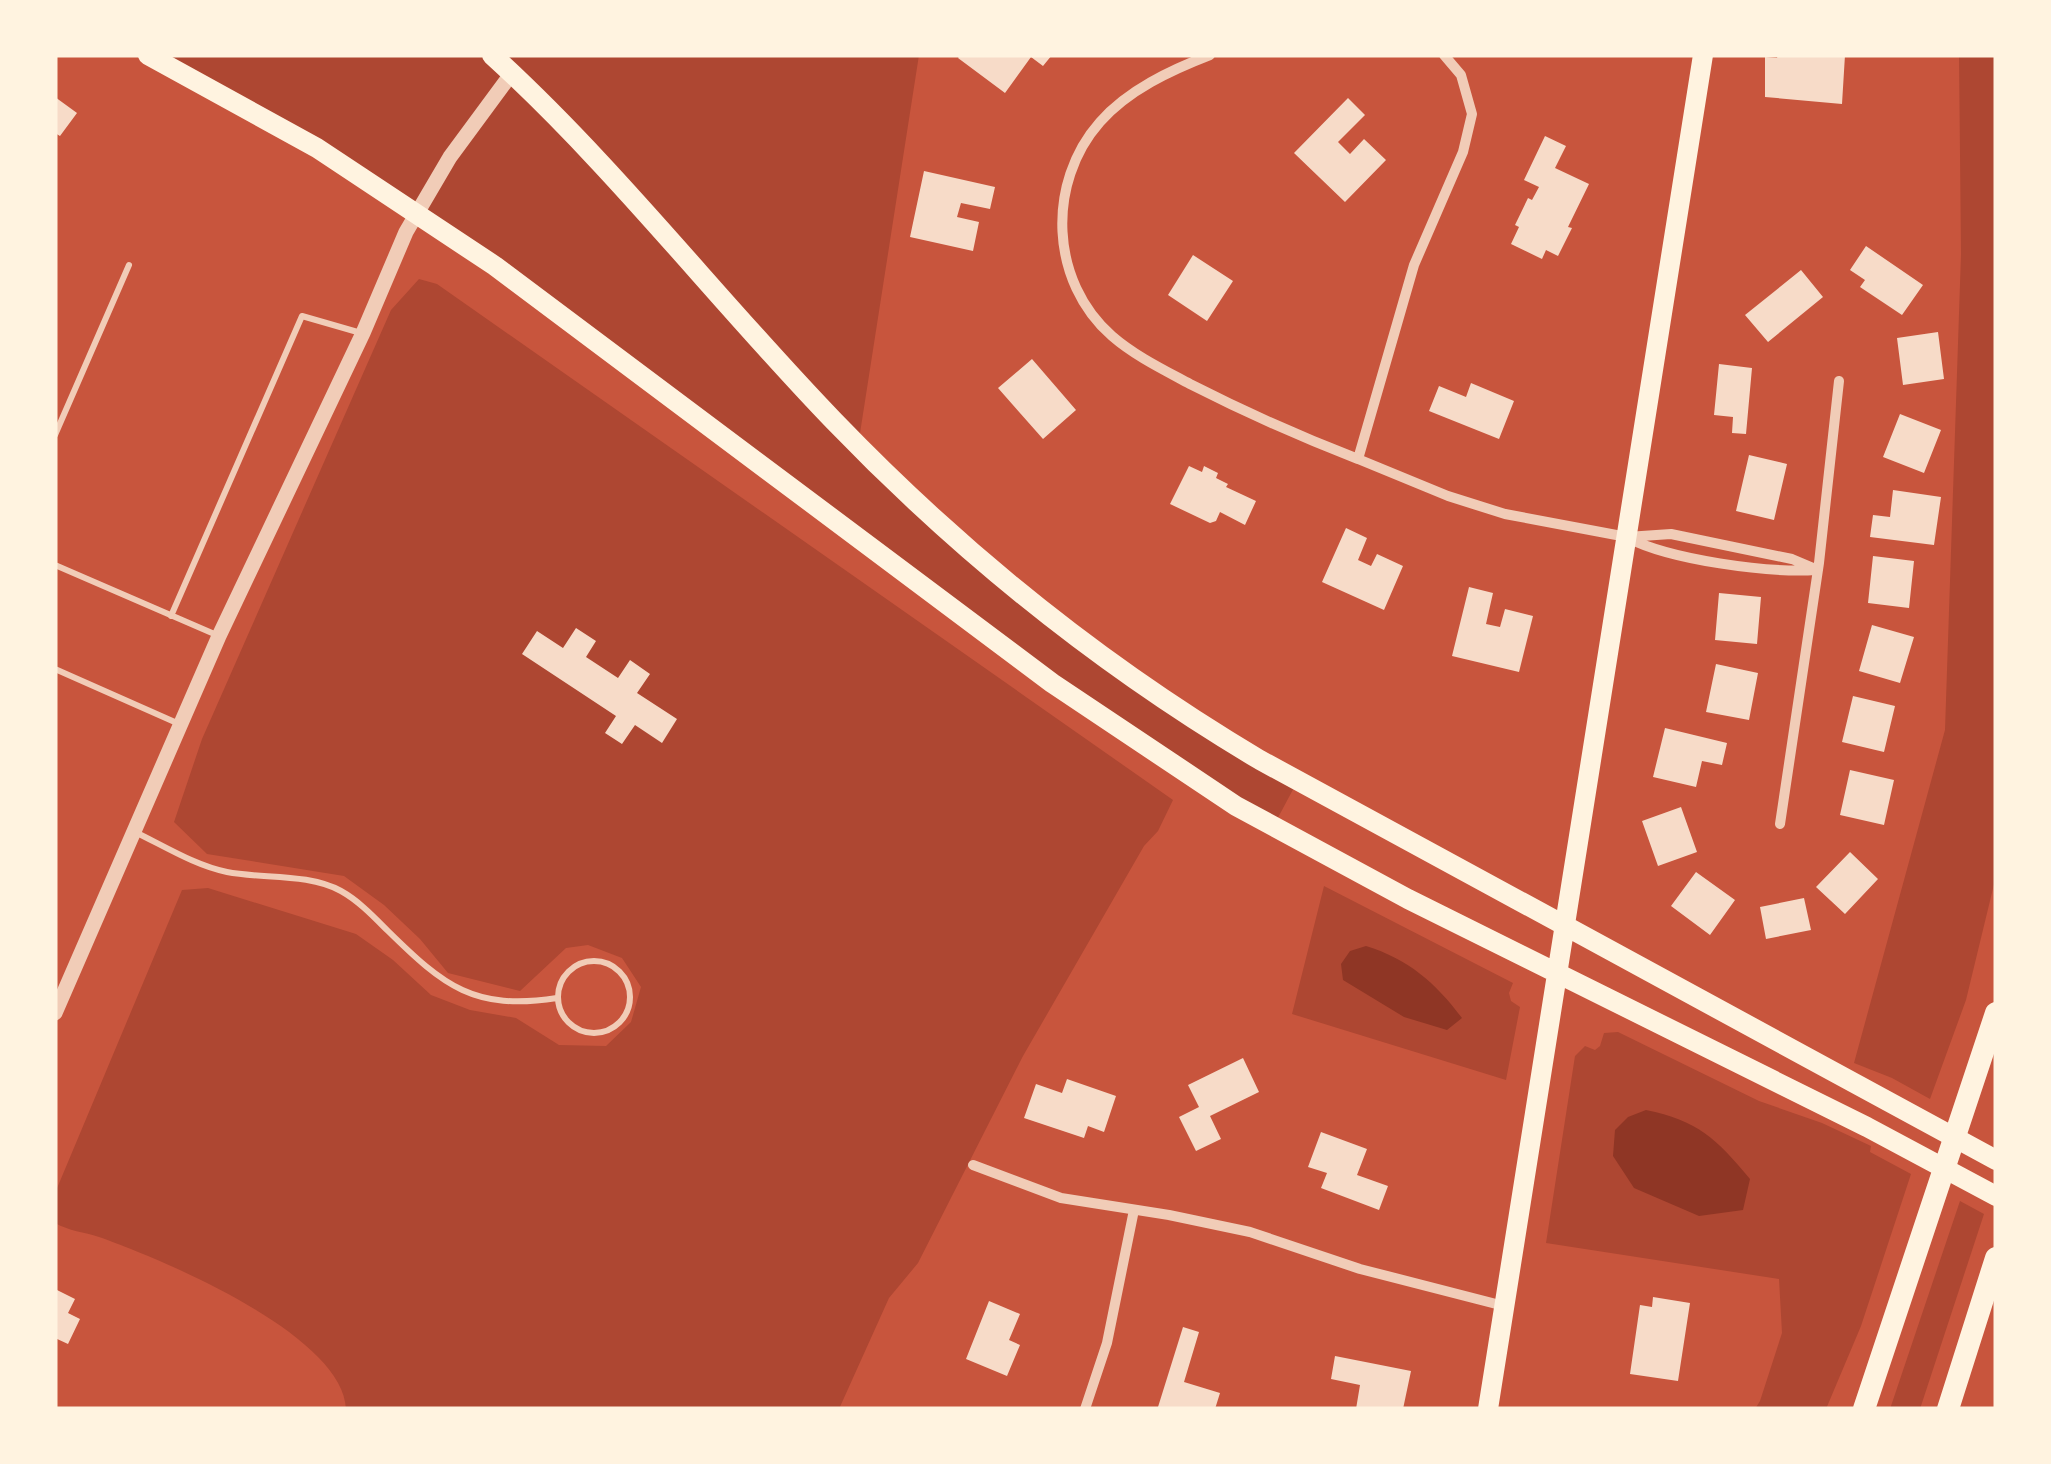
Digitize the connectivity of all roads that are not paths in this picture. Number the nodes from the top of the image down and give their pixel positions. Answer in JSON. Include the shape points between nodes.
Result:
{"nodes":[{"id":1,"x":148,"y":55,"type":"edge"},
{"id":2,"x":492,"y":55,"type":"edge"},
{"id":3,"x":1210,"y":55,"type":"edge"},
{"id":4,"x":1444,"y":55,"type":"edge"},
{"id":5,"x":1703,"y":55,"type":"edge"},
{"id":6,"x":512,"y":73,"type":"junction"},
{"id":7,"x":416,"y":212,"type":"junction"},
{"id":8,"x":129,"y":265,"type":"dead end"},
{"id":9,"x":362,"y":333,"type":"junction"},
{"id":10,"x":1839,"y":380,"type":"dead end"},
{"id":11,"x":55,"y":435,"type":"edge"},
{"id":12,"x":1358,"y":459,"type":"junction"},
{"id":13,"x":1627,"y":537,"type":"junction"},
{"id":14,"x":55,"y":565,"type":"edge"},
{"id":15,"x":1818,"y":570,"type":"junction"},
{"id":16,"x":171,"y":616,"type":"junction"},
{"id":17,"x":219,"y":636,"type":"junction"},
{"id":18,"x":55,"y":669,"type":"edge"},
{"id":19,"x":181,"y":725,"type":"junction"},
{"id":20,"x":1780,"y":824,"type":"dead end"},
{"id":21,"x":134,"y":832,"type":"junction"},
{"id":22,"x":1566,"y":926,"type":"junction"},
{"id":23,"x":1558,"y":974,"type":"junction"},
{"id":24,"x":557,"y":998,"type":"junction"},
{"id":25,"x":55,"y":1013,"type":"edge"},
{"id":26,"x":1996,"y":1013,"type":"edge"},
{"id":27,"x":1996,"y":1160,"type":"edge"},
{"id":28,"x":973,"y":1165,"type":"dead end"},
{"id":29,"x":1996,"y":1196,"type":"edge"},
{"id":30,"x":1134,"y":1210,"type":"junction"},
{"id":31,"x":1996,"y":1258,"type":"edge"},
{"id":32,"x":1505,"y":1306,"type":"junction"},
{"id":33,"x":1085,"y":1409,"type":"edge"},
{"id":34,"x":1488,"y":1409,"type":"edge"},
{"id":35,"x":1864,"y":1409,"type":"edge"},
{"id":36,"x":1948,"y":1409,"type":"edge"}],
"edges":[{"from":1,"to":7,"type":"main road","via":[[278,125]]},
{"from":2,"to":6,"type":"main road"},
{"from":3,"to":12,"type":"street","via":[[1119,103],[1085,141],[1063,203],[1069,272],[1110,335],[1150,362],[1266,424]]},
{"from":4,"to":12,"type":"street","via":[[1461,75],[1472,114],[1463,152],[1414,266]]},
{"from":5,"to":13,"type":"main road"},
{"from":6,"to":7,"type":"street"},
{"from":6,"to":22,"type":"main road","via":[[844,432],[1046,616],[1248,753]]},
{"from":7,"to":9,"type":"street"},
{"from":7,"to":23,"type":"main road","via":[[1129,736],[1273,828]]},
{"from":8,"to":11,"type":"lane"},
{"from":9,"to":16,"type":"lane","via":[[302,316]]},
{"from":9,"to":17,"type":"street"},
{"from":10,"to":15,"type":"street"},
{"from":12,"to":13,"type":"street","via":[[1505,514]]},
{"from":13,"to":15,"type":"street","via":[[1671,534]]},
{"from":13,"to":15,"type":"street","via":[[1652,550],[1787,572]]},
{"from":13,"to":22,"type":"main road"},
{"from":14,"to":16,"type":"lane"},
{"from":15,"to":20,"type":"street"},
{"from":16,"to":17,"type":"lane"},
{"from":17,"to":19,"type":"street"},
{"from":18,"to":19,"type":"lane"},
{"from":19,"to":21,"type":"street"},
{"from":21,"to":24,"type":"lane","via":[[223,871],[339,890],[452,987],[510,1003]]},
{"from":21,"to":25,"type":"street"},
{"from":22,"to":23,"type":"main road"},
{"from":22,"to":27,"type":"main road"},
{"from":23,"to":29,"type":"main road"},
{"from":23,"to":32,"type":"main road"},
{"from":24,"to":24,"type":"lane","via":[[574,1028],[596,1034],[617,1026],[630,997],[617,969],[598,961],[565,974]]},
{"from":26,"to":35,"type":"highway"},
{"from":28,"to":30,"type":"street","via":[[1038,1192]]},
{"from":30,"to":32,"type":"street","via":[[1250,1232]]},
{"from":30,"to":33,"type":"street","via":[[1108,1342]]},
{"from":31,"to":36,"type":"highway"},
{"from":32,"to":34,"type":"main road"}]}
